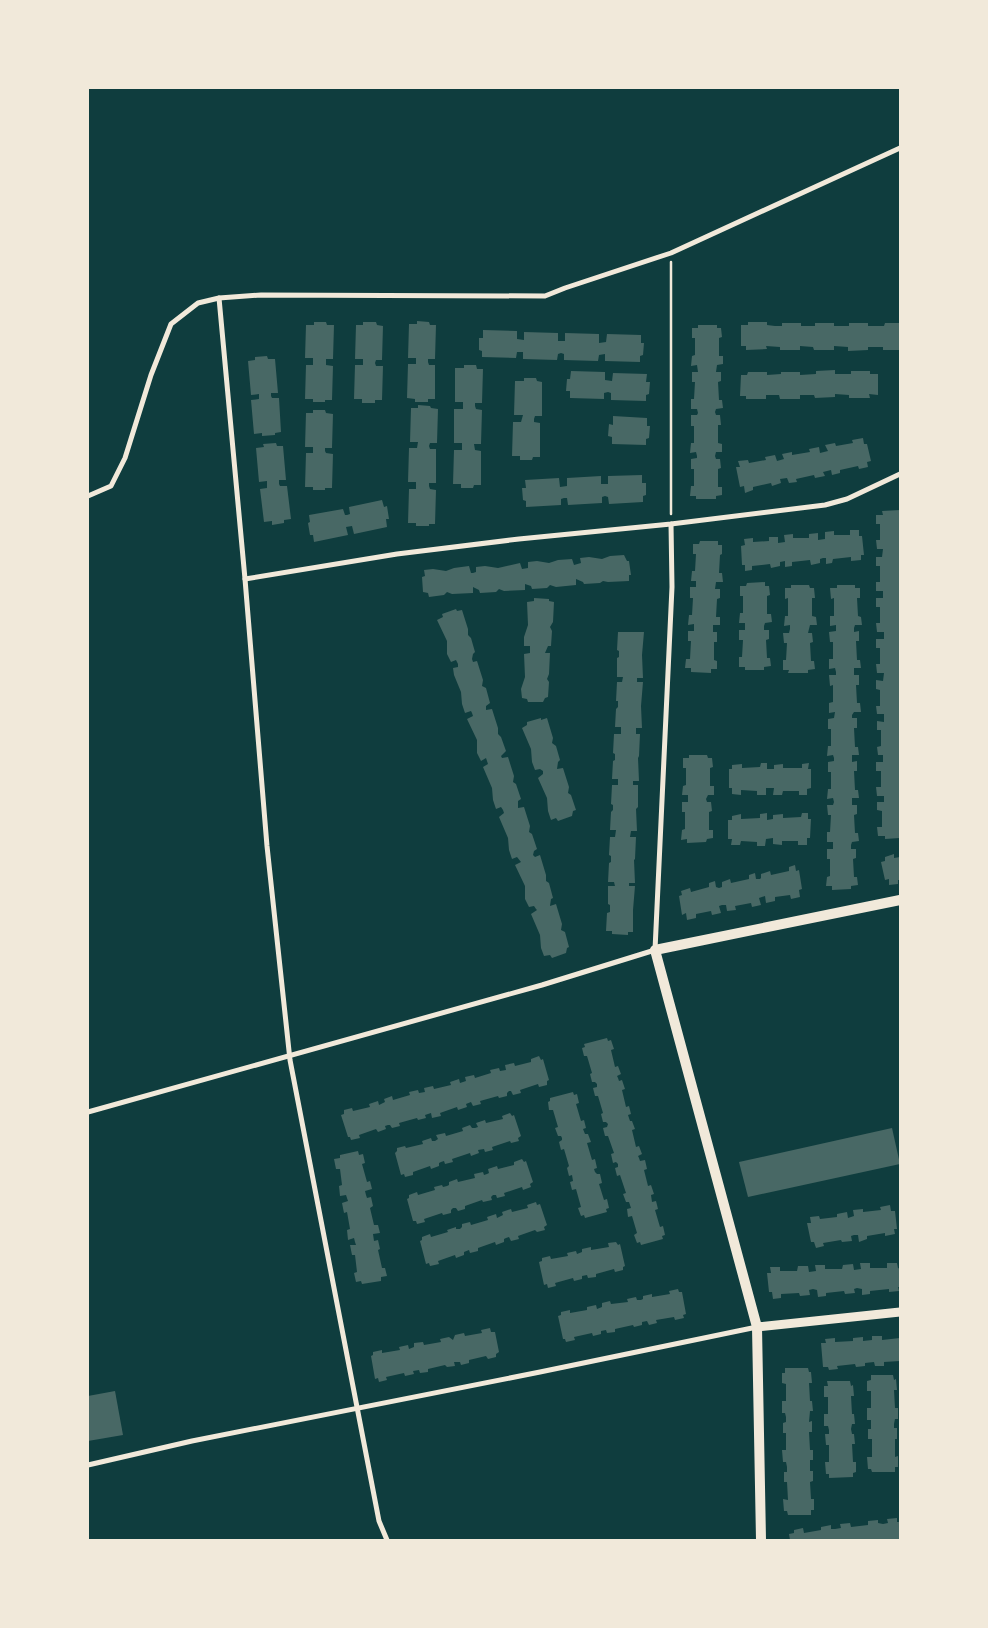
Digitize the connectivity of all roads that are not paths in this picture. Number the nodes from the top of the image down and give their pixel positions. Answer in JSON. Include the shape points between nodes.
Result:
{"nodes":[{"id":1,"x":900,"y":148,"type":"edge"},
{"id":2,"x":219,"y":298,"type":"junction"},
{"id":3,"x":900,"y":474,"type":"edge"},
{"id":4,"x":88,"y":496,"type":"edge"},
{"id":5,"x":671,"y":524,"type":"junction"},
{"id":6,"x":246,"y":579,"type":"junction"},
{"id":7,"x":900,"y":900,"type":"edge"},
{"id":8,"x":655,"y":950,"type":"junction"},
{"id":9,"x":290,"y":1055,"type":"junction"},
{"id":10,"x":88,"y":1112,"type":"edge"},
{"id":11,"x":900,"y":1312,"type":"edge"},
{"id":12,"x":757,"y":1327,"type":"junction"},
{"id":13,"x":358,"y":1408,"type":"junction"},
{"id":14,"x":88,"y":1465,"type":"edge"},
{"id":15,"x":387,"y":1540,"type":"edge"},
{"id":16,"x":761,"y":1540,"type":"edge"}],
"edges":[{"from":1,"to":2,"type":"street","via":[[671,253],[545,296],[261,294]]},
{"from":2,"to":4,"type":"street","via":[[198,303],[172,324],[151,375],[125,458],[111,486]]},
{"from":2,"to":6,"type":"street"},
{"from":3,"to":5,"type":"street","via":[[839,502]]},
{"from":5,"to":6,"type":"street","via":[[397,554]]},
{"from":5,"to":8,"type":"street","via":[[672,587]]},
{"from":6,"to":9,"type":"street","via":[[267,846]]},
{"from":7,"to":8,"type":"main road"},
{"from":8,"to":9,"type":"street"},
{"from":8,"to":12,"type":"main road"},
{"from":9,"to":10,"type":"street"},
{"from":9,"to":13,"type":"street"},
{"from":11,"to":12,"type":"street"},
{"from":12,"to":13,"type":"street"},
{"from":12,"to":16,"type":"main road"},
{"from":13,"to":14,"type":"street"},
{"from":13,"to":15,"type":"street","via":[[380,1521]]}]}
